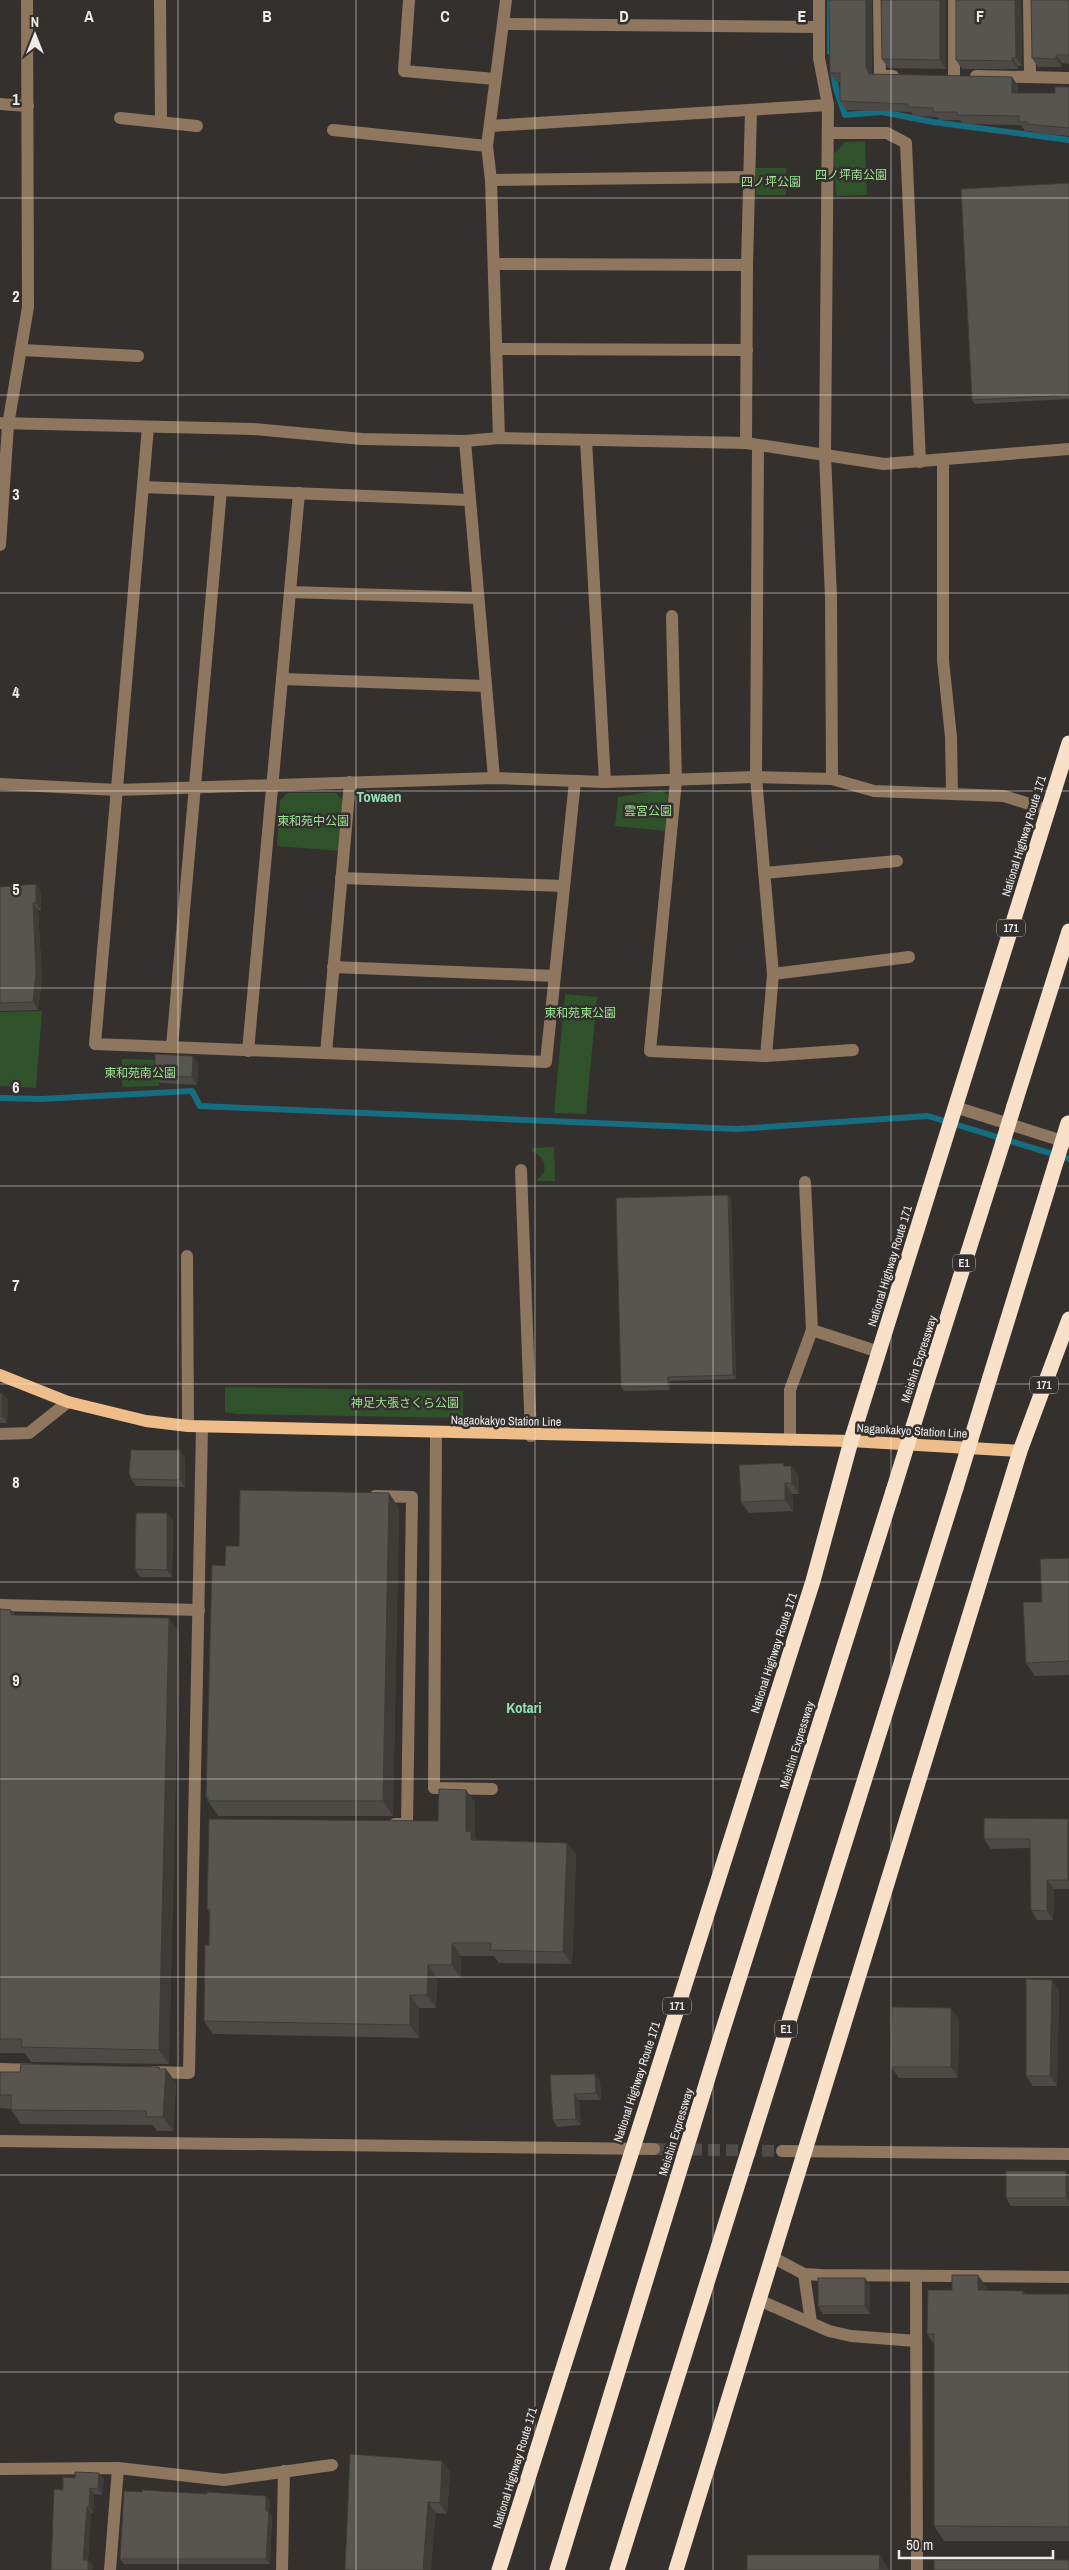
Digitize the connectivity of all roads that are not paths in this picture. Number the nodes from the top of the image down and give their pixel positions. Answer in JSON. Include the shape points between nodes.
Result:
{"nodes":[{"id":1,"x":27,"y":0,"type":"edge"},
{"id":2,"x":160,"y":0,"type":"edge"},
{"id":3,"x":409,"y":0,"type":"edge"},
{"id":4,"x":506,"y":0,"type":"edge"},
{"id":5,"x":819,"y":0,"type":"edge"},
{"id":6,"x":879,"y":0,"type":"edge"},
{"id":7,"x":954,"y":0,"type":"edge"},
{"id":8,"x":1029,"y":0,"type":"edge"},
{"id":9,"x":504,"y":24,"type":"junction"},
{"id":10,"x":818,"y":27,"type":"junction"},
{"id":11,"x":908,"y":76,"type":"edge"},
{"id":12,"x":1030,"y":76,"type":"junction"},
{"id":13,"x":495,"y":78,"type":"junction"},
{"id":14,"x":1069,"y":78,"type":"edge"},
{"id":15,"x":0,"y":104,"type":"edge"},
{"id":16,"x":828,"y":105,"type":"junction"},
{"id":17,"x":28,"y":106,"type":"junction"},
{"id":18,"x":751,"y":110,"type":"junction"},
{"id":19,"x":120,"y":118,"type":"dead end"},
{"id":20,"x":161,"y":121,"type":"junction"},
{"id":21,"x":197,"y":126,"type":"dead end"},
{"id":22,"x":490,"y":126,"type":"junction"},
{"id":23,"x":333,"y":130,"type":"dead end"},
{"id":24,"x":828,"y":133,"type":"junction"},
{"id":25,"x":487,"y":146,"type":"junction"},
{"id":26,"x":748,"y":177,"type":"junction"},
{"id":27,"x":491,"y":180,"type":"junction"},
{"id":28,"x":494,"y":264,"type":"junction"},
{"id":29,"x":747,"y":265,"type":"junction"},
{"id":30,"x":496,"y":349,"type":"junction"},
{"id":31,"x":22,"y":350,"type":"junction"},
{"id":32,"x":747,"y":350,"type":"junction"},
{"id":33,"x":138,"y":356,"type":"dead end"},
{"id":34,"x":4,"y":424,"type":"edge"},
{"id":35,"x":148,"y":427,"type":"junction"},
{"id":36,"x":499,"y":438,"type":"junction"},
{"id":37,"x":586,"y":440,"type":"junction"},
{"id":38,"x":465,"y":441,"type":"junction"},
{"id":39,"x":752,"y":444,"type":"junction"},
{"id":40,"x":1069,"y":449,"type":"edge"},
{"id":41,"x":824,"y":454,"type":"junction"},
{"id":42,"x":943,"y":460,"type":"junction"},
{"id":43,"x":920,"y":462,"type":"junction"},
{"id":44,"x":142,"y":487,"type":"junction"},
{"id":45,"x":221,"y":490,"type":"junction"},
{"id":46,"x":299,"y":493,"type":"junction"},
{"id":47,"x":469,"y":500,"type":"junction"},
{"id":48,"x":0,"y":545,"type":"edge"},
{"id":49,"x":290,"y":592,"type":"junction"},
{"id":50,"x":478,"y":598,"type":"junction"},
{"id":51,"x":672,"y":616,"type":"dead end"},
{"id":52,"x":282,"y":680,"type":"junction"},
{"id":53,"x":486,"y":686,"type":"junction"},
{"id":54,"x":1069,"y":743,"type":"edge"},
{"id":55,"x":756,"y":777,"type":"junction"},
{"id":56,"x":494,"y":778,"type":"junction"},
{"id":57,"x":832,"y":779,"type":"junction"},
{"id":58,"x":575,"y":781,"type":"junction"},
{"id":59,"x":676,"y":781,"type":"junction"},
{"id":60,"x":350,"y":782,"type":"junction"},
{"id":61,"x":605,"y":782,"type":"junction"},
{"id":62,"x":0,"y":784,"type":"edge"},
{"id":63,"x":272,"y":784,"type":"junction"},
{"id":64,"x":195,"y":786,"type":"junction"},
{"id":65,"x":117,"y":790,"type":"junction"},
{"id":66,"x":952,"y":793,"type":"junction"},
{"id":67,"x":1048,"y":810,"type":"junction"},
{"id":68,"x":897,"y":861,"type":"dead end"},
{"id":69,"x":764,"y":873,"type":"junction"},
{"id":70,"x":341,"y":878,"type":"junction"},
{"id":71,"x":564,"y":886,"type":"junction"},
{"id":72,"x":1069,"y":931,"type":"edge"},
{"id":73,"x":909,"y":957,"type":"dead end"},
{"id":74,"x":333,"y":968,"type":"junction"},
{"id":75,"x":773,"y":974,"type":"junction"},
{"id":76,"x":555,"y":976,"type":"junction"},
{"id":77,"x":172,"y":1047,"type":"junction"},
{"id":78,"x":853,"y":1050,"type":"dead end"},
{"id":79,"x":248,"y":1051,"type":"junction"},
{"id":80,"x":326,"y":1053,"type":"junction"},
{"id":81,"x":766,"y":1056,"type":"junction"},
{"id":82,"x":954,"y":1110,"type":"junction"},
{"id":83,"x":1069,"y":1122,"type":"edge"},
{"id":84,"x":1069,"y":1143,"type":"edge"},
{"id":85,"x":521,"y":1170,"type":"dead end"},
{"id":86,"x":804,"y":1182,"type":"dead end"},
{"id":87,"x":187,"y":1256,"type":"dead end"},
{"id":88,"x":1069,"y":1319,"type":"edge"},
{"id":89,"x":812,"y":1330,"type":"junction"},
{"id":90,"x":879,"y":1352,"type":"junction"},
{"id":91,"x":0,"y":1375,"type":"edge"},
{"id":92,"x":68,"y":1402,"type":"junction"},
{"id":93,"x":188,"y":1426,"type":"junction"},
{"id":94,"x":202,"y":1427,"type":"junction"},
{"id":95,"x":436,"y":1433,"type":"junction"},
{"id":96,"x":0,"y":1434,"type":"edge"},
{"id":97,"x":531,"y":1436,"type":"junction"},
{"id":98,"x":790,"y":1440,"type":"junction"},
{"id":99,"x":851,"y":1441,"type":"junction"},
{"id":100,"x":1020,"y":1451,"type":"junction"},
{"id":101,"x":366,"y":1495,"type":"edge"},
{"id":102,"x":0,"y":1605,"type":"edge"},
{"id":103,"x":199,"y":1610,"type":"junction"},
{"id":104,"x":492,"y":1789,"type":"dead end"},
{"id":105,"x":378,"y":1824,"type":"edge"},
{"id":106,"x":0,"y":2069,"type":"edge"},
{"id":107,"x":50,"y":2070,"type":"edge"},
{"id":108,"x":139,"y":2072,"type":"edge"},
{"id":109,"x":0,"y":2141,"type":"edge"},
{"id":110,"x":632,"y":2149,"type":"junction"},
{"id":111,"x":654,"y":2149,"type":"tunnel mouth"},
{"id":112,"x":782,"y":2150,"type":"tunnel mouth"},
{"id":113,"x":806,"y":2151,"type":"junction"},
{"id":114,"x":1069,"y":2154,"type":"edge"},
{"id":115,"x":774,"y":2258,"type":"junction"},
{"id":116,"x":804,"y":2274,"type":"junction"},
{"id":117,"x":916,"y":2276,"type":"junction"},
{"id":118,"x":1069,"y":2277,"type":"edge"},
{"id":119,"x":761,"y":2301,"type":"junction"},
{"id":120,"x":811,"y":2322,"type":"junction"},
{"id":121,"x":916,"y":2341,"type":"junction"},
{"id":122,"x":332,"y":2464,"type":"dead end"},
{"id":123,"x":118,"y":2468,"type":"junction"},
{"id":124,"x":0,"y":2469,"type":"edge"},
{"id":125,"x":284,"y":2471,"type":"junction"},
{"id":126,"x":110,"y":2570,"type":"edge"},
{"id":127,"x":282,"y":2570,"type":"edge"},
{"id":128,"x":500,"y":2570,"type":"edge"},
{"id":129,"x":557,"y":2570,"type":"edge"},
{"id":130,"x":617,"y":2570,"type":"edge"},
{"id":131,"x":676,"y":2570,"type":"edge"},
{"id":132,"x":917,"y":2570,"type":"edge"}],
"edges":[{"from":1,"to":17,"type":"street"},
{"from":2,"to":20,"type":"street"},
{"from":3,"to":13,"type":"street","via":[[404,71]]},
{"from":4,"to":9,"type":"street"},
{"from":5,"to":10,"type":"street"},
{"from":6,"to":11,"type":"street","via":[[880,76]]},
{"from":7,"to":12,"type":"street","via":[[949,76]]},
{"from":8,"to":12,"type":"street"},
{"from":9,"to":10,"type":"street"},
{"from":9,"to":13,"type":"street"},
{"from":10,"to":16,"type":"street"},
{"from":12,"to":14,"type":"street"},
{"from":13,"to":22,"type":"street"},
{"from":15,"to":17,"type":"street"},
{"from":16,"to":18,"type":"street"},
{"from":16,"to":24,"type":"street"},
{"from":17,"to":31,"type":"street","via":[[30,269]]},
{"from":18,"to":22,"type":"street"},
{"from":18,"to":26,"type":"street"},
{"from":19,"to":20,"type":"street"},
{"from":20,"to":21,"type":"street"},
{"from":22,"to":25,"type":"street"},
{"from":23,"to":25,"type":"street"},
{"from":24,"to":41,"type":"street"},
{"from":24,"to":43,"type":"street","via":[[887,132],[906,143]]},
{"from":25,"to":27,"type":"street"},
{"from":26,"to":27,"type":"street"},
{"from":26,"to":29,"type":"street"},
{"from":27,"to":28,"type":"street"},
{"from":28,"to":29,"type":"street"},
{"from":28,"to":30,"type":"street"},
{"from":29,"to":32,"type":"street"},
{"from":30,"to":32,"type":"street"},
{"from":30,"to":36,"type":"street"},
{"from":31,"to":33,"type":"street"},
{"from":31,"to":34,"type":"street"},
{"from":32,"to":39,"type":"street"},
{"from":34,"to":35,"type":"street"},
{"from":34,"to":48,"type":"street"},
{"from":35,"to":38,"type":"street","via":[[253,429],[362,439]]},
{"from":35,"to":44,"type":"street"},
{"from":36,"to":37,"type":"street"},
{"from":36,"to":38,"type":"street"},
{"from":37,"to":39,"type":"street"},
{"from":37,"to":61,"type":"street"},
{"from":38,"to":47,"type":"street"},
{"from":39,"to":41,"type":"street"},
{"from":39,"to":55,"type":"street"},
{"from":40,"to":42,"type":"street"},
{"from":41,"to":43,"type":"street","via":[[884,464]]},
{"from":41,"to":57,"type":"street","via":[[831,597]]},
{"from":42,"to":43,"type":"street"},
{"from":42,"to":66,"type":"street","via":[[943,660],[951,737]]},
{"from":44,"to":45,"type":"street"},
{"from":44,"to":65,"type":"street"},
{"from":45,"to":46,"type":"street"},
{"from":45,"to":64,"type":"street"},
{"from":46,"to":47,"type":"street"},
{"from":46,"to":49,"type":"street"},
{"from":47,"to":50,"type":"street"},
{"from":49,"to":50,"type":"street"},
{"from":49,"to":52,"type":"street"},
{"from":50,"to":53,"type":"street"},
{"from":51,"to":59,"type":"street"},
{"from":52,"to":53,"type":"street"},
{"from":52,"to":63,"type":"street"},
{"from":53,"to":56,"type":"street"},
{"from":54,"to":67,"type":"highway","name":"National Highway Route 171","number":"171"},
{"from":55,"to":57,"type":"street"},
{"from":55,"to":59,"type":"street"},
{"from":55,"to":69,"type":"street"},
{"from":56,"to":58,"type":"street"},
{"from":56,"to":60,"type":"street"},
{"from":57,"to":66,"type":"street","via":[[874,791]]},
{"from":58,"to":61,"type":"street"},
{"from":58,"to":71,"type":"street"},
{"from":59,"to":61,"type":"street"},
{"from":59,"to":81,"type":"street","via":[[650,1051]]},
{"from":60,"to":63,"type":"street"},
{"from":60,"to":70,"type":"street"},
{"from":62,"to":65,"type":"street"},
{"from":63,"to":64,"type":"street"},
{"from":63,"to":79,"type":"street"},
{"from":64,"to":65,"type":"street"},
{"from":64,"to":77,"type":"street"},
{"from":65,"to":77,"type":"street","via":[[95,1044]]},
{"from":66,"to":67,"type":"street","via":[[1004,796]]},
{"from":67,"to":82,"type":"highway","name":"National Highway Route 171","number":"171"},
{"from":68,"to":69,"type":"street"},
{"from":69,"to":75,"type":"street"},
{"from":70,"to":71,"type":"street"},
{"from":70,"to":74,"type":"street"},
{"from":71,"to":76,"type":"street"},
{"from":72,"to":129,"type":"highway","name":"Meishin Expressway","number":"E1","bridge":true,"via":[[719,2042]]},
{"from":73,"to":75,"type":"street"},
{"from":74,"to":76,"type":"street"},
{"from":74,"to":80,"type":"street"},
{"from":75,"to":81,"type":"street"},
{"from":76,"to":80,"type":"street","via":[[546,1062]]},
{"from":77,"to":79,"type":"street"},
{"from":78,"to":81,"type":"street"},
{"from":79,"to":80,"type":"street"},
{"from":82,"to":84,"type":"street"},
{"from":82,"to":90,"type":"highway","name":"National Highway Route 171","number":"171"},
{"from":83,"to":130,"type":"highway","number":"E1","bridge":true},
{"from":85,"to":97,"type":"street"},
{"from":86,"to":89,"type":"street"},
{"from":87,"to":93,"type":"street"},
{"from":88,"to":100,"type":"highway","number":"171"},
{"from":89,"to":90,"type":"street"},
{"from":89,"to":98,"type":"street","via":[[790,1390]]},
{"from":90,"to":99,"type":"highway","name":"National Highway Route 171","number":"171"},
{"from":91,"to":92,"type":"main road","name":"Nagaokakyo Station Line"},
{"from":92,"to":93,"type":"main road","name":"Nagaokakyo Station Line","via":[[146,1421]]},
{"from":92,"to":96,"type":"street","via":[[29,1433]]},
{"from":93,"to":94,"type":"main road","name":"Nagaokakyo Station Line"},
{"from":94,"to":95,"type":"main road","name":"Nagaokakyo Station Line"},
{"from":94,"to":103,"type":"street"},
{"from":95,"to":97,"type":"main road","name":"Nagaokakyo Station Line"},
{"from":95,"to":104,"type":"street","via":[[434,1788]]},
{"from":97,"to":98,"type":"main road","name":"Nagaokakyo Station Line"},
{"from":98,"to":99,"type":"main road","name":"Nagaokakyo Station Line"},
{"from":99,"to":100,"type":"main road","name":"Nagaokakyo Station Line"},
{"from":99,"to":110,"type":"highway","name":"National Highway Route 171","number":"171","via":[[813,1581]]},
{"from":100,"to":113,"type":"highway","number":"171"},
{"from":101,"to":105,"type":"street","via":[[412,1497],[407,1824]]},
{"from":102,"to":103,"type":"street"},
{"from":103,"to":108,"type":"street","via":[[199,1824],[189,2073]]},
{"from":106,"to":107,"type":"street"},
{"from":109,"to":110,"type":"street"},
{"from":110,"to":111,"type":"street"},
{"from":110,"to":128,"type":"highway","name":"National Highway Route 171","number":"171"},
{"from":112,"to":113,"type":"street"},
{"from":113,"to":114,"type":"street"},
{"from":113,"to":115,"type":"highway","number":"171"},
{"from":115,"to":116,"type":"street"},
{"from":115,"to":119,"type":"highway","number":"171"},
{"from":116,"to":117,"type":"street"},
{"from":116,"to":120,"type":"street"},
{"from":117,"to":118,"type":"street"},
{"from":117,"to":121,"type":"street"},
{"from":119,"to":120,"type":"street"},
{"from":119,"to":131,"type":"highway","number":"171"},
{"from":120,"to":121,"type":"street","via":[[829,2331],[851,2336]]},
{"from":121,"to":132,"type":"street"},
{"from":122,"to":125,"type":"street"},
{"from":123,"to":124,"type":"street"},
{"from":123,"to":125,"type":"street","via":[[224,2480]]},
{"from":123,"to":126,"type":"street"},
{"from":125,"to":127,"type":"street"}]}
